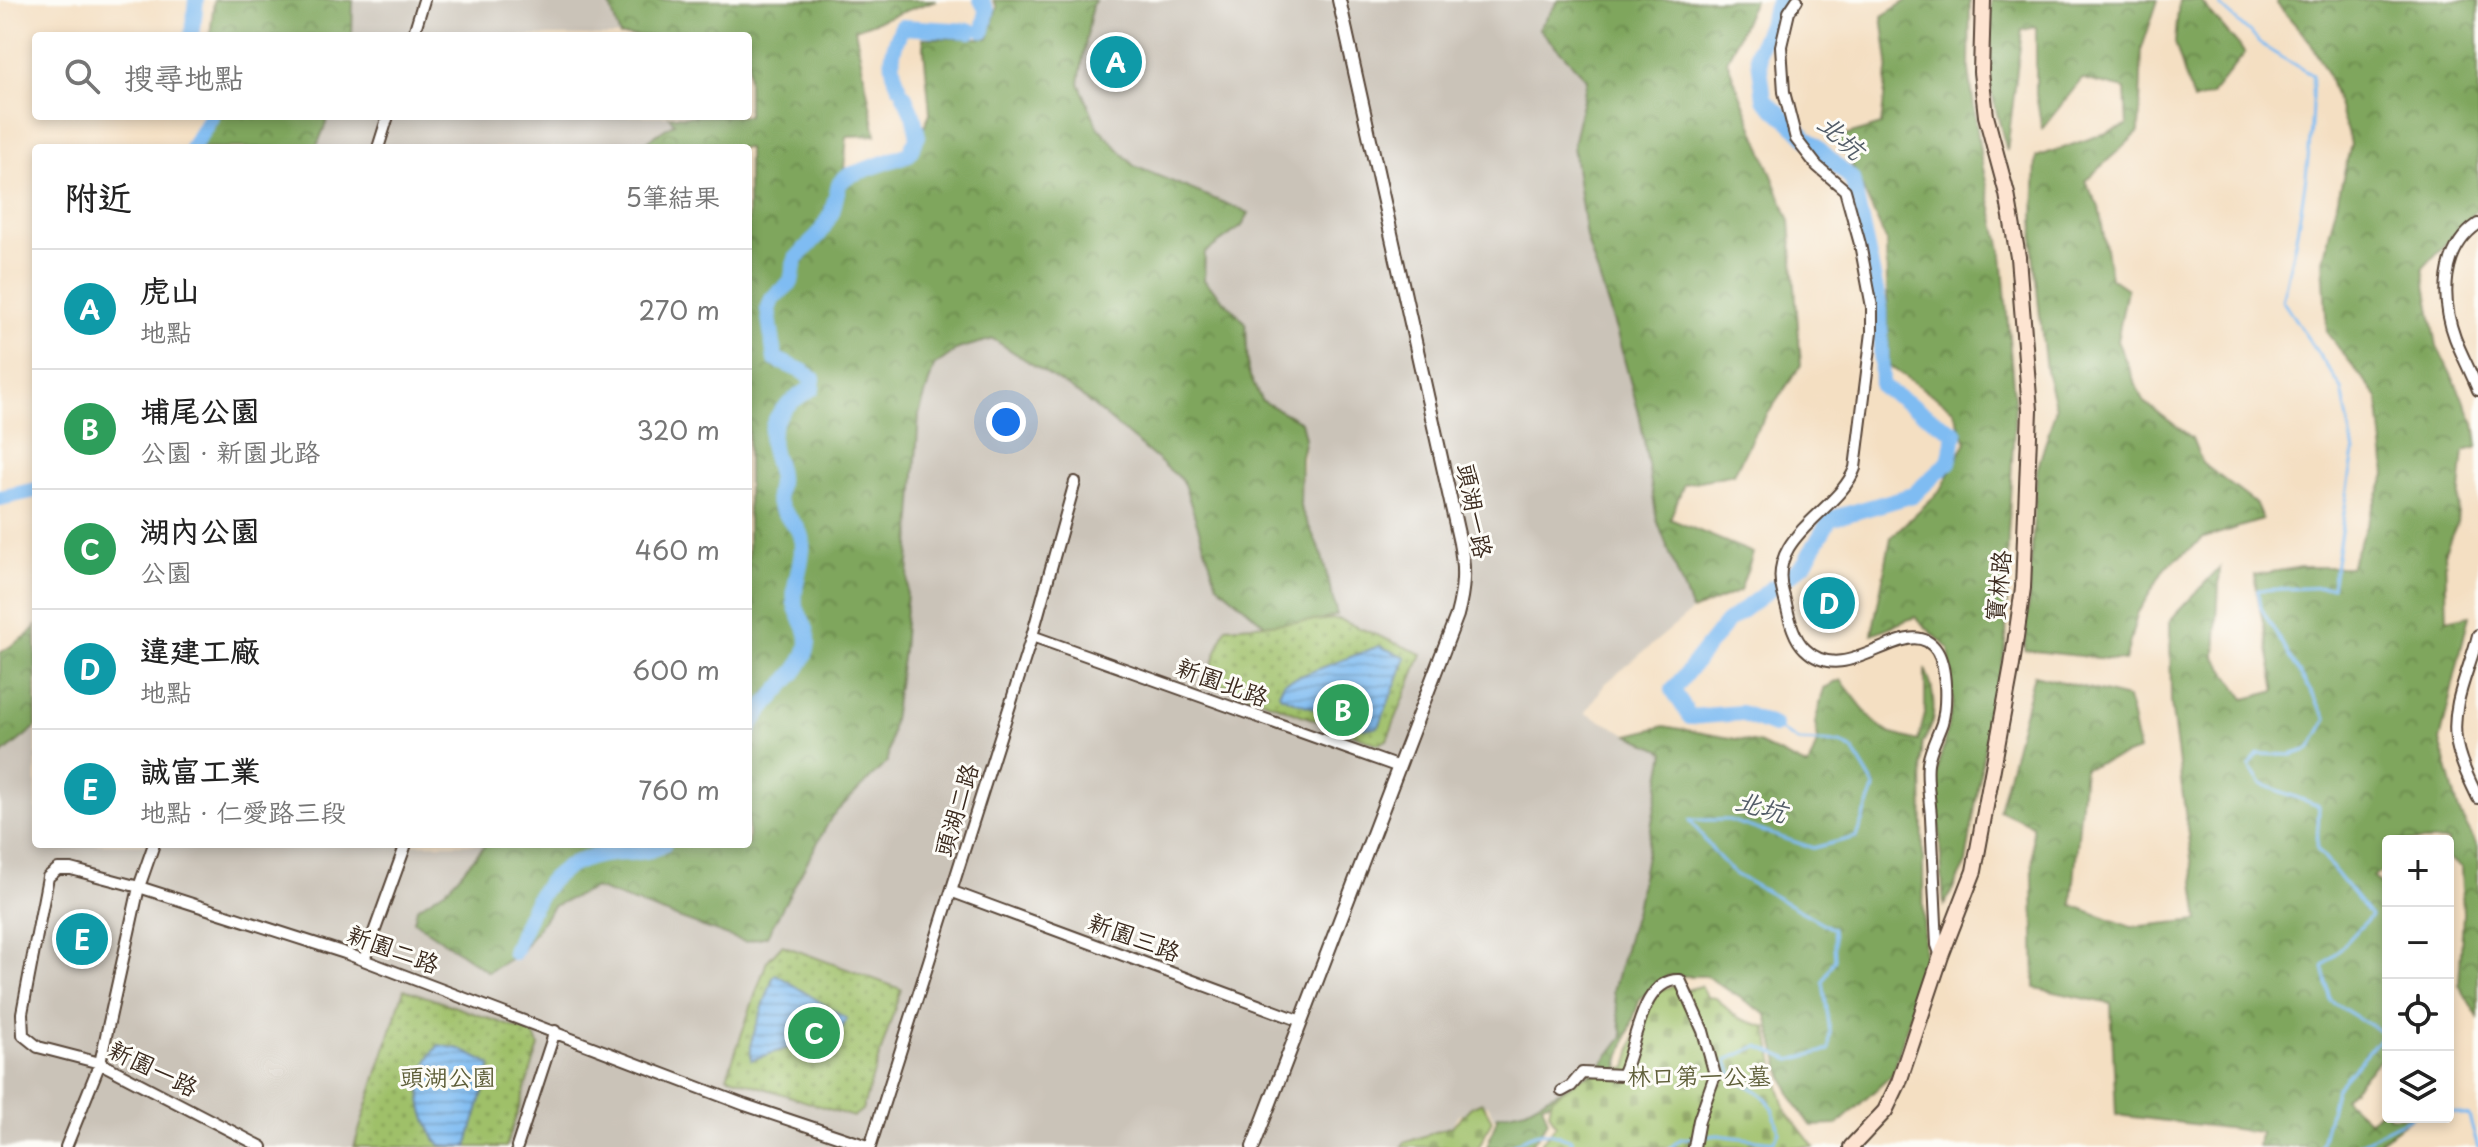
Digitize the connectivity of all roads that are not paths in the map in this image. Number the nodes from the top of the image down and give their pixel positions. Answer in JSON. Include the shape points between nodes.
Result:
{"nodes":[{"id":1,"x":424,"y":0,"type":"edge"},
{"id":2,"x":1339,"y":0,"type":"edge"},
{"id":3,"x":1797,"y":0,"type":"edge"},
{"id":4,"x":1983,"y":0,"type":"edge"},
{"id":5,"x":414,"y":32,"type":"edge"},
{"id":6,"x":387,"y":120,"type":"edge"},
{"id":7,"x":379,"y":144,"type":"edge"},
{"id":8,"x":2478,"y":224,"type":"edge"},
{"id":9,"x":2478,"y":390,"type":"edge"},
{"id":10,"x":1075,"y":482,"type":"dead end"},
{"id":11,"x":2478,"y":635,"type":"edge"},
{"id":12,"x":1032,"y":636,"type":"junction"},
{"id":13,"x":1399,"y":767,"type":"junction"},
{"id":14,"x":2478,"y":798,"type":"edge"},
{"id":15,"x":153,"y":848,"type":"edge"},
{"id":16,"x":405,"y":848,"type":"edge"},
{"id":17,"x":139,"y":887,"type":"junction"},
{"id":18,"x":953,"y":892,"type":"junction"},
{"id":19,"x":1941,"y":956,"type":"junction"},
{"id":20,"x":364,"y":960,"type":"junction"},
{"id":21,"x":1301,"y":1021,"type":"junction"},
{"id":22,"x":555,"y":1031,"type":"junction"},
{"id":23,"x":23,"y":1035,"type":"joint"},
{"id":24,"x":100,"y":1063,"type":"junction"},
{"id":25,"x":1562,"y":1091,"type":"dead end"},
{"id":26,"x":1694,"y":1145,"type":"edge"},
{"id":27,"x":66,"y":1147,"type":"edge"},
{"id":28,"x":262,"y":1147,"type":"edge"},
{"id":29,"x":517,"y":1147,"type":"edge"},
{"id":30,"x":870,"y":1147,"type":"edge"},
{"id":31,"x":1253,"y":1147,"type":"edge"},
{"id":32,"x":1851,"y":1147,"type":"edge"}],
"edges":[{"from":1,"to":5,"type":"street"},
{"from":2,"to":13,"type":"street","name":"頭湖一路","via":[[1464,566],[1457,615]]},
{"from":3,"to":19,"type":"street","via":[[1781,46],[1784,92],[1796,139],[1845,190],[1872,307],[1872,332],[1850,483],[1792,539],[1781,585],[1803,648],[1827,664],[1906,639],[1924,640],[1937,649],[1945,669],[1943,718],[1928,762]]},
{"from":4,"to":19,"type":"main road","name":"寶林路","via":[[1986,116],[2012,219],[2025,340],[2030,410],[2026,536],[2012,665],[1979,849]]},
{"from":6,"to":7,"type":"street"},
{"from":8,"to":9,"type":"street","via":[[2462,239],[2445,279],[2455,338]]},
{"from":10,"to":12,"type":"street","name":"頭湖二路"},
{"from":11,"to":14,"type":"street","via":[[2455,719],[2463,766]]},
{"from":12,"to":13,"type":"street","name":"新園北路"},
{"from":12,"to":18,"type":"street","name":"頭湖二路"},
{"from":13,"to":21,"type":"street","name":"頭湖一路"},
{"from":15,"to":17,"type":"street"},
{"from":16,"to":20,"type":"street"},
{"from":17,"to":20,"type":"street","name":"新園二路"},
{"from":17,"to":23,"type":"street","name":"新園二路","via":[[71,869],[58,869],[48,877],[22,1013]]},
{"from":17,"to":24,"type":"street"},
{"from":18,"to":21,"type":"street","name":"新園三路"},
{"from":18,"to":30,"type":"street","name":"頭湖二路"},
{"from":19,"to":32,"type":"main road","name":"寶林路","via":[[1899,1082],[1885,1111]]},
{"from":20,"to":22,"type":"street","name":"新園二路"},
{"from":21,"to":31,"type":"street","name":"頭湖一路"},
{"from":22,"to":29,"type":"street"},
{"from":22,"to":30,"type":"street","name":"新園二路"},
{"from":23,"to":24,"type":"street","name":"新園一路","via":[[38,1047]]},
{"from":24,"to":27,"type":"street"},
{"from":24,"to":28,"type":"street","name":"新園一路"},
{"from":25,"to":26,"type":"street","via":[[1582,1073],[1622,1075],[1639,1020],[1659,986],[1680,980],[1715,1075]]}]}
